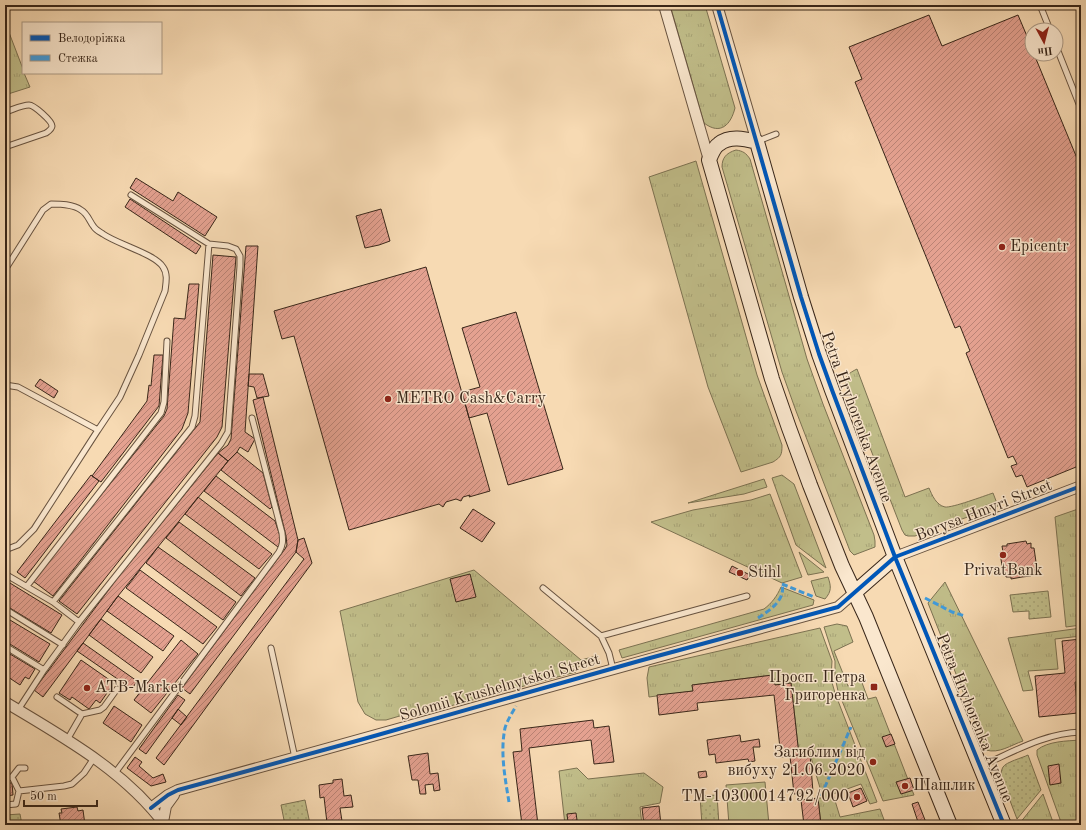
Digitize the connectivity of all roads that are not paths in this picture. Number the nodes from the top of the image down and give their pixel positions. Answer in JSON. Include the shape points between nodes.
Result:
{"nodes":[{"id":1,"x":664,"y":5,"type":"edge"},
{"id":2,"x":717,"y":5,"type":"edge"},
{"id":3,"x":1040,"y":5,"type":"edge"},
{"id":4,"x":1047,"y":22,"type":"edge"},
{"id":5,"x":1062,"y":62,"type":"edge"},
{"id":6,"x":1081,"y":109,"type":"edge"},
{"id":7,"x":5,"y":112,"type":"edge"},
{"id":8,"x":776,"y":134,"type":"dead end"},
{"id":9,"x":757,"y":142,"type":"junction"},
{"id":10,"x":5,"y":147,"type":"edge"},
{"id":11,"x":709,"y":160,"type":"junction"},
{"id":12,"x":131,"y":195,"type":"dead end"},
{"id":13,"x":209,"y":244,"type":"junction"},
{"id":14,"x":5,"y":270,"type":"edge"},
{"id":15,"x":167,"y":341,"type":"dead end"},
{"id":16,"x":5,"y":385,"type":"edge"},
{"id":17,"x":252,"y":418,"type":"dead end"},
{"id":18,"x":98,"y":430,"type":"junction"},
{"id":19,"x":1081,"y":486,"type":"edge"},
{"id":20,"x":5,"y":550,"type":"edge"},
{"id":21,"x":895,"y":557,"type":"junction"},
{"id":22,"x":5,"y":574,"type":"edge"},
{"id":23,"x":27,"y":586,"type":"junction"},
{"id":24,"x":543,"y":588,"type":"dead end"},
{"id":25,"x":854,"y":593,"type":"junction"},
{"id":26,"x":746,"y":596,"type":"dead end"},
{"id":27,"x":53,"y":602,"type":"junction"},
{"id":28,"x":5,"y":609,"type":"edge"},
{"id":29,"x":79,"y":622,"type":"junction"},
{"id":30,"x":601,"y":636,"type":"junction"},
{"id":31,"x":63,"y":645,"type":"junction"},
{"id":32,"x":5,"y":646,"type":"edge"},
{"id":33,"x":271,"y":648,"type":"dead end"},
{"id":34,"x":613,"y":669,"type":"junction"},
{"id":35,"x":44,"y":670,"type":"junction"},
{"id":36,"x":117,"y":689,"type":"dead end"},
{"id":37,"x":57,"y":697,"type":"dead end"},
{"id":38,"x":5,"y":702,"type":"edge"},
{"id":39,"x":18,"y":710,"type":"junction"},
{"id":40,"x":82,"y":714,"type":"junction"},
{"id":41,"x":1081,"y":732,"type":"edge"},
{"id":42,"x":67,"y":740,"type":"junction"},
{"id":43,"x":94,"y":758,"type":"junction"},
{"id":44,"x":295,"y":758,"type":"junction"},
{"id":45,"x":981,"y":766,"type":"junction"},
{"id":46,"x":25,"y":768,"type":"dead end"},
{"id":47,"x":115,"y":773,"type":"junction"},
{"id":48,"x":12,"y":777,"type":"junction"},
{"id":49,"x":5,"y":778,"type":"edge"},
{"id":50,"x":178,"y":790,"type":"junction"},
{"id":51,"x":19,"y":791,"type":"junction"},
{"id":52,"x":5,"y":805,"type":"edge"},
{"id":53,"x":151,"y":808,"type":"junction"},
{"id":54,"x":164,"y":824,"type":"edge"},
{"id":55,"x":950,"y":825,"type":"edge"},
{"id":56,"x":1004,"y":825,"type":"edge"}],
"edges":[{"from":1,"to":11,"type":"street"},
{"from":2,"to":9,"type":"street","name":"Petra Hryhorenka Avenue"},
{"from":3,"to":4,"type":"lane"},
{"from":5,"to":6,"type":"lane"},
{"from":7,"to":10,"type":"lane","via":[[32,105],[51,122],[52,126],[46,133]]},
{"from":8,"to":9,"type":"lane"},
{"from":9,"to":11,"type":"street","via":[[744,138],[725,140],[719,144]]},
{"from":9,"to":21,"type":"street","name":"Petra Hryhorenka Avenue","via":[[819,354]]},
{"from":11,"to":25,"type":"street","via":[[772,379],[810,485]]},
{"from":12,"to":13,"type":"lane"},
{"from":13,"to":27,"type":"lane","via":[[192,427]]},
{"from":13,"to":29,"type":"lane","via":[[236,249],[240,256],[228,432],[222,444]]},
{"from":14,"to":18,"type":"lane","via":[[43,210],[51,204],[66,204],[80,209],[105,236],[156,260],[163,267],[166,274],[165,291],[120,397]]},
{"from":15,"to":23,"type":"lane","via":[[164,402],[161,413]]},
{"from":16,"to":18,"type":"lane","via":[[18,387]]},
{"from":17,"to":47,"type":"lane","via":[[282,533],[282,546]]},
{"from":18,"to":20,"type":"lane","via":[[34,529],[18,545]]},
{"from":19,"to":21,"type":"street","name":"Borysa Hmyri Street"},
{"from":21,"to":25,"type":"street"},
{"from":21,"to":45,"type":"street","name":"Petra Hryhorenka Avenue"},
{"from":22,"to":23,"type":"lane"},
{"from":23,"to":27,"type":"lane"},
{"from":24,"to":30,"type":"lane"},
{"from":25,"to":34,"type":"street","name":"Solomii Krushelnytskoi Street","via":[[838,607]]},
{"from":25,"to":55,"type":"street"},
{"from":26,"to":30,"type":"lane"},
{"from":27,"to":29,"type":"lane"},
{"from":28,"to":31,"type":"lane"},
{"from":29,"to":31,"type":"lane"},
{"from":30,"to":34,"type":"lane"},
{"from":31,"to":35,"type":"lane"},
{"from":32,"to":35,"type":"lane"},
{"from":33,"to":44,"type":"lane"},
{"from":34,"to":44,"type":"street","name":"Solomii Krushelnytskoi Street"},
{"from":35,"to":39,"type":"lane"},
{"from":36,"to":40,"type":"lane","via":[[100,710]]},
{"from":37,"to":40,"type":"lane"},
{"from":38,"to":39,"type":"street"},
{"from":39,"to":42,"type":"street"},
{"from":40,"to":42,"type":"lane"},
{"from":41,"to":45,"type":"lane","via":[[1046,738]]},
{"from":42,"to":43,"type":"street"},
{"from":43,"to":47,"type":"street"},
{"from":43,"to":51,"type":"lane","via":[[84,773],[72,784]]},
{"from":44,"to":50,"type":"street","name":"Solomii Krushelnytskoi Street"},
{"from":45,"to":56,"type":"street","name":"Petra Hryhorenka Avenue"},
{"from":46,"to":48,"type":"lane","via":[[18,768]]},
{"from":47,"to":53,"type":"street"},
{"from":48,"to":49,"type":"lane"},
{"from":48,"to":51,"type":"lane"},
{"from":50,"to":53,"type":"street","name":"Solomii Krushelnytskoi Street","via":[[168,794]]},
{"from":50,"to":54,"type":"street","via":[[166,806]]},
{"from":51,"to":52,"type":"lane","via":[[16,804]]},
{"from":53,"to":54,"type":"street"}]}
